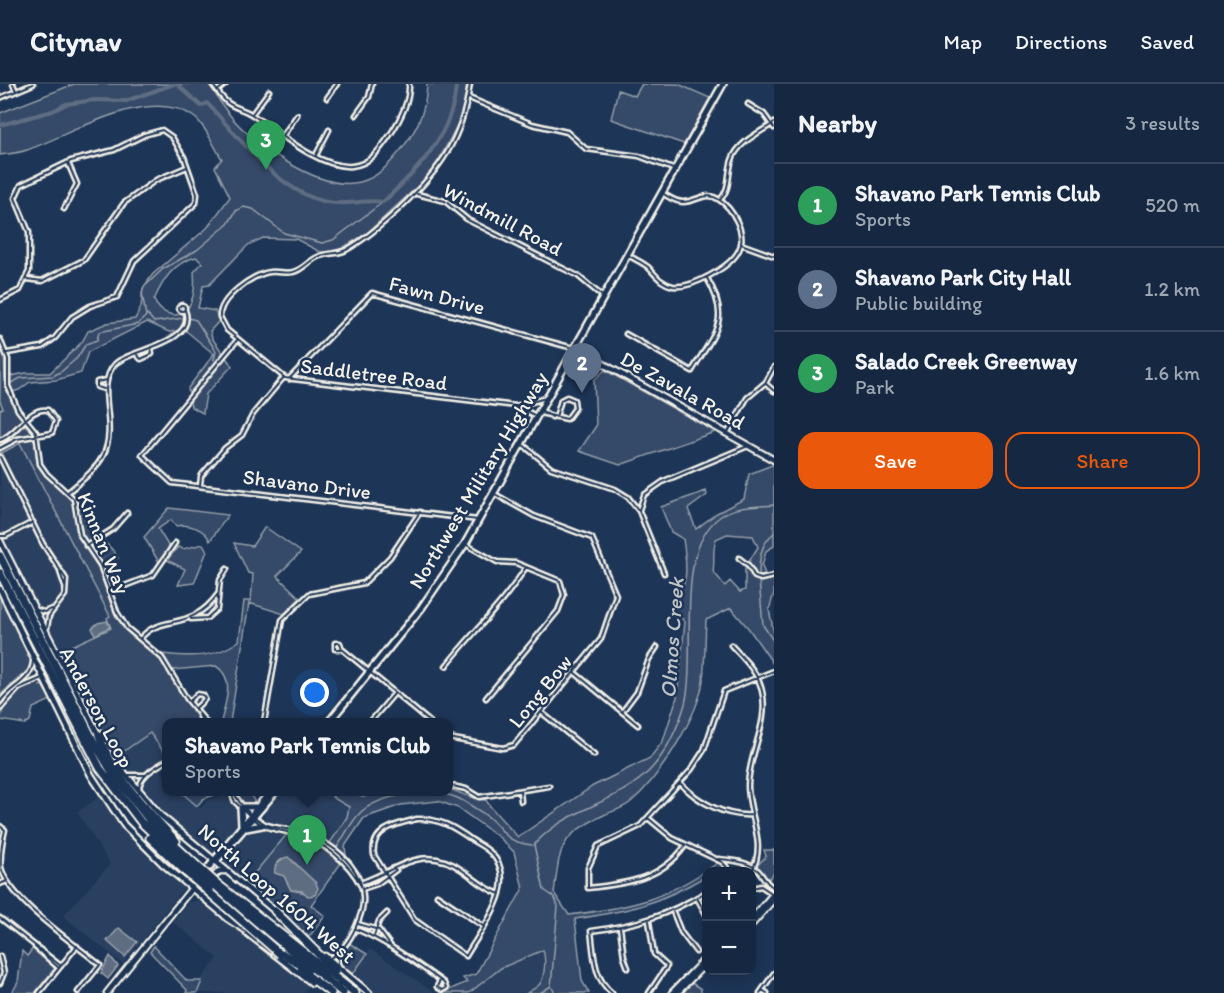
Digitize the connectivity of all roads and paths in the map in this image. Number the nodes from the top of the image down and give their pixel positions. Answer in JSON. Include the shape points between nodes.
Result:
{"nodes":[{"id":1,"x":13,"y":84,"type":"edge"},
{"id":2,"x":33,"y":84,"type":"edge"},
{"id":3,"x":212,"y":84,"type":"edge"},
{"id":4,"x":226,"y":84,"type":"edge"},
{"id":5,"x":337,"y":84,"type":"edge"},
{"id":6,"x":372,"y":84,"type":"edge"},
{"id":7,"x":409,"y":84,"type":"edge"},
{"id":8,"x":470,"y":84,"type":"edge"},
{"id":9,"x":723,"y":84,"type":"edge"},
{"id":10,"x":217,"y":91,"type":"junction"},
{"id":11,"x":269,"y":91,"type":"dead end"},
{"id":12,"x":16,"y":92,"type":"junction"},
{"id":13,"x":0,"y":98,"type":"edge"},
{"id":14,"x":327,"y":98,"type":"dead end"},
{"id":15,"x":468,"y":98,"type":"junction"},
{"id":16,"x":748,"y":104,"type":"dead end"},
{"id":17,"x":252,"y":114,"type":"junction"},
{"id":18,"x":357,"y":115,"type":"dead end"},
{"id":19,"x":297,"y":116,"type":"dead end"},
{"id":20,"x":773,"y":124,"type":"edge"},
{"id":21,"x":774,"y":128,"type":"edge"},
{"id":22,"x":329,"y":130,"type":"dead end"},
{"id":23,"x":282,"y":136,"type":"junction"},
{"id":24,"x":316,"y":155,"type":"junction"},
{"id":25,"x":68,"y":163,"type":"junction"},
{"id":26,"x":187,"y":167,"type":"junction"},
{"id":27,"x":675,"y":170,"type":"junction"},
{"id":28,"x":662,"y":193,"type":"junction"},
{"id":29,"x":416,"y":194,"type":"junction"},
{"id":30,"x":720,"y":200,"type":"junction"},
{"id":31,"x":64,"y":209,"type":"dead end"},
{"id":32,"x":741,"y":244,"type":"junction"},
{"id":33,"x":627,"y":255,"type":"junction"},
{"id":34,"x":774,"y":256,"type":"edge"},
{"id":35,"x":707,"y":277,"type":"junction"},
{"id":36,"x":27,"y":279,"type":"junction"},
{"id":37,"x":604,"y":297,"type":"junction"},
{"id":38,"x":0,"y":300,"type":"edge"},
{"id":39,"x":184,"y":310,"type":"dead end"},
{"id":40,"x":626,"y":334,"type":"dead end"},
{"id":41,"x":0,"y":339,"type":"edge"},
{"id":42,"x":238,"y":339,"type":"junction"},
{"id":43,"x":150,"y":348,"type":"junction"},
{"id":44,"x":575,"y":348,"type":"junction"},
{"id":45,"x":7,"y":353,"type":"junction"},
{"id":46,"x":137,"y":355,"type":"junction"},
{"id":47,"x":774,"y":367,"type":"edge"},
{"id":48,"x":284,"y":376,"type":"junction"},
{"id":49,"x":289,"y":379,"type":"junction"},
{"id":50,"x":107,"y":380,"type":"junction"},
{"id":51,"x":765,"y":383,"type":"junction"},
{"id":52,"x":105,"y":389,"type":"junction"},
{"id":53,"x":774,"y":391,"type":"edge"},
{"id":54,"x":547,"y":398,"type":"junction"},
{"id":55,"x":516,"y":406,"type":"junction"},
{"id":56,"x":539,"y":413,"type":"junction"},
{"id":57,"x":556,"y":417,"type":"junction"},
{"id":58,"x":27,"y":420,"type":"junction"},
{"id":59,"x":16,"y":432,"type":"junction"},
{"id":60,"x":726,"y":434,"type":"junction"},
{"id":61,"x":37,"y":437,"type":"junction"},
{"id":62,"x":19,"y":439,"type":"junction"},
{"id":63,"x":0,"y":440,"type":"edge"},
{"id":64,"x":522,"y":444,"type":"junction"},
{"id":65,"x":748,"y":446,"type":"junction"},
{"id":66,"x":0,"y":447,"type":"edge"},
{"id":67,"x":0,"y":457,"type":"edge"},
{"id":68,"x":774,"y":460,"type":"edge"},
{"id":69,"x":200,"y":486,"type":"junction"},
{"id":70,"x":68,"y":492,"type":"junction"},
{"id":71,"x":493,"y":493,"type":"junction"},
{"id":72,"x":639,"y":511,"type":"junction"},
{"id":73,"x":420,"y":512,"type":"junction"},
{"id":74,"x":127,"y":513,"type":"dead end"},
{"id":75,"x":479,"y":520,"type":"junction"},
{"id":76,"x":33,"y":522,"type":"junction"},
{"id":77,"x":0,"y":536,"type":"edge"},
{"id":78,"x":6,"y":536,"type":"junction"},
{"id":79,"x":1,"y":543,"type":"edge"},
{"id":80,"x":175,"y":543,"type":"dead end"},
{"id":81,"x":465,"y":544,"type":"junction"},
{"id":82,"x":86,"y":546,"type":"junction"},
{"id":83,"x":0,"y":556,"type":"edge"},
{"id":84,"x":739,"y":558,"type":"dead end"},
{"id":85,"x":526,"y":567,"type":"junction"},
{"id":86,"x":227,"y":569,"type":"dead end"},
{"id":87,"x":0,"y":573,"type":"edge"},
{"id":88,"x":664,"y":573,"type":"dead end"},
{"id":89,"x":774,"y":576,"type":"edge"},
{"id":90,"x":0,"y":589,"type":"edge"},
{"id":91,"x":109,"y":592,"type":"junction"},
{"id":92,"x":218,"y":594,"type":"junction"},
{"id":93,"x":33,"y":606,"type":"junction"},
{"id":94,"x":54,"y":608,"type":"junction"},
{"id":95,"x":190,"y":619,"type":"junction"},
{"id":96,"x":47,"y":633,"type":"junction"},
{"id":97,"x":140,"y":639,"type":"junction"},
{"id":98,"x":731,"y":645,"type":"dead end"},
{"id":99,"x":657,"y":647,"type":"dead end"},
{"id":100,"x":342,"y":649,"type":"dead end"},
{"id":101,"x":33,"y":655,"type":"junction"},
{"id":102,"x":446,"y":666,"type":"dead end"},
{"id":103,"x":774,"y":671,"type":"edge"},
{"id":104,"x":574,"y":672,"type":"junction"},
{"id":105,"x":369,"y":673,"type":"junction"},
{"id":106,"x":756,"y":676,"type":"junction"},
{"id":107,"x":45,"y":679,"type":"junction"},
{"id":108,"x":394,"y":694,"type":"junction"},
{"id":109,"x":486,"y":698,"type":"dead end"},
{"id":110,"x":0,"y":702,"type":"edge"},
{"id":111,"x":189,"y":702,"type":"junction"},
{"id":112,"x":0,"y":709,"type":"edge"},
{"id":113,"x":195,"y":709,"type":"junction"},
{"id":114,"x":542,"y":712,"type":"junction"},
{"id":115,"x":622,"y":712,"type":"junction"},
{"id":116,"x":201,"y":718,"type":"edge"},
{"id":117,"x":265,"y":718,"type":"edge"},
{"id":118,"x":332,"y":718,"type":"edge"},
{"id":119,"x":374,"y":718,"type":"edge"},
{"id":120,"x":423,"y":718,"type":"edge"},
{"id":121,"x":638,"y":725,"type":"dead end"},
{"id":122,"x":99,"y":735,"type":"junction"},
{"id":123,"x":453,"y":739,"type":"edge"},
{"id":124,"x":594,"y":755,"type":"dead end"},
{"id":125,"x":162,"y":764,"type":"edge"},
{"id":126,"x":122,"y":771,"type":"junction"},
{"id":127,"x":145,"y":776,"type":"junction"},
{"id":128,"x":680,"y":783,"type":"junction"},
{"id":129,"x":453,"y":786,"type":"edge"},
{"id":130,"x":549,"y":786,"type":"dead end"},
{"id":131,"x":520,"y":791,"type":"junction"},
{"id":132,"x":141,"y":795,"type":"junction"},
{"id":133,"x":235,"y":796,"type":"edge"},
{"id":134,"x":270,"y":796,"type":"edge"},
{"id":135,"x":521,"y":801,"type":"dead end"},
{"id":136,"x":242,"y":807,"type":"junction"},
{"id":137,"x":261,"y":807,"type":"junction"},
{"id":138,"x":752,"y":815,"type":"junction"},
{"id":139,"x":253,"y":816,"type":"junction"},
{"id":140,"x":648,"y":818,"type":"junction"},
{"id":141,"x":263,"y":824,"type":"junction"},
{"id":142,"x":0,"y":826,"type":"edge"},
{"id":143,"x":243,"y":827,"type":"junction"},
{"id":144,"x":685,"y":846,"type":"junction"},
{"id":145,"x":205,"y":852,"type":"junction"},
{"id":146,"x":183,"y":853,"type":"junction"},
{"id":147,"x":0,"y":854,"type":"edge"},
{"id":148,"x":221,"y":854,"type":"junction"},
{"id":149,"x":716,"y":858,"type":"junction"},
{"id":150,"x":215,"y":861,"type":"junction"},
{"id":151,"x":726,"y":867,"type":"edge"},
{"id":152,"x":747,"y":867,"type":"edge"},
{"id":153,"x":753,"y":867,"type":"edge"},
{"id":154,"x":191,"y":868,"type":"junction"},
{"id":155,"x":756,"y":871,"type":"edge"},
{"id":156,"x":231,"y":874,"type":"junction"},
{"id":157,"x":386,"y":876,"type":"junction"},
{"id":158,"x":376,"y":877,"type":"junction"},
{"id":159,"x":7,"y":881,"type":"junction"},
{"id":160,"x":184,"y":882,"type":"junction"},
{"id":161,"x":764,"y":882,"type":"junction"},
{"id":162,"x":361,"y":883,"type":"junction"},
{"id":163,"x":379,"y":883,"type":"junction"},
{"id":164,"x":0,"y":884,"type":"edge"},
{"id":165,"x":214,"y":884,"type":"junction"},
{"id":166,"x":761,"y":886,"type":"junction"},
{"id":167,"x":770,"y":886,"type":"junction"},
{"id":168,"x":756,"y":887,"type":"edge"},
{"id":169,"x":192,"y":888,"type":"junction"},
{"id":170,"x":362,"y":889,"type":"junction"},
{"id":171,"x":767,"y":890,"type":"junction"},
{"id":172,"x":500,"y":894,"type":"junction"},
{"id":173,"x":774,"y":894,"type":"edge"},
{"id":174,"x":200,"y":895,"type":"junction"},
{"id":175,"x":437,"y":895,"type":"dead end"},
{"id":176,"x":702,"y":895,"type":"edge"},
{"id":177,"x":186,"y":896,"type":"junction"},
{"id":178,"x":697,"y":898,"type":"junction"},
{"id":179,"x":205,"y":899,"type":"junction"},
{"id":180,"x":702,"y":907,"type":"edge"},
{"id":181,"x":275,"y":910,"type":"junction"},
{"id":182,"x":673,"y":912,"type":"junction"},
{"id":183,"x":387,"y":913,"type":"dead end"},
{"id":184,"x":756,"y":914,"type":"edge"},
{"id":185,"x":227,"y":917,"type":"junction"},
{"id":186,"x":0,"y":918,"type":"edge"},
{"id":187,"x":649,"y":921,"type":"junction"},
{"id":188,"x":754,"y":921,"type":"edge"},
{"id":189,"x":358,"y":924,"type":"junction"},
{"id":190,"x":483,"y":926,"type":"junction"},
{"id":191,"x":620,"y":927,"type":"junction"},
{"id":192,"x":366,"y":928,"type":"junction"},
{"id":193,"x":356,"y":929,"type":"junction"},
{"id":194,"x":376,"y":929,"type":"junction"},
{"id":195,"x":364,"y":932,"type":"junction"},
{"id":196,"x":374,"y":936,"type":"junction"},
{"id":197,"x":77,"y":946,"type":"junction"},
{"id":198,"x":391,"y":947,"type":"junction"},
{"id":199,"x":696,"y":951,"type":"dead end"},
{"id":200,"x":338,"y":954,"type":"junction"},
{"id":201,"x":0,"y":956,"type":"edge"},
{"id":202,"x":326,"y":958,"type":"junction"},
{"id":203,"x":702,"y":962,"type":"edge"},
{"id":204,"x":702,"y":966,"type":"edge"},
{"id":205,"x":60,"y":967,"type":"junction"},
{"id":206,"x":628,"y":968,"type":"dead end"},
{"id":207,"x":339,"y":969,"type":"junction"},
{"id":208,"x":774,"y":972,"type":"edge"},
{"id":209,"x":689,"y":976,"type":"junction"},
{"id":210,"x":325,"y":979,"type":"junction"},
{"id":211,"x":440,"y":980,"type":"dead end"},
{"id":212,"x":0,"y":983,"type":"edge"},
{"id":213,"x":346,"y":985,"type":"junction"},
{"id":214,"x":42,"y":989,"type":"junction"},
{"id":215,"x":761,"y":991,"type":"edge"},
{"id":216,"x":46,"y":992,"type":"edge"},
{"id":217,"x":78,"y":992,"type":"edge"},
{"id":218,"x":39,"y":993,"type":"edge"},
{"id":219,"x":107,"y":993,"type":"edge"},
{"id":220,"x":326,"y":993,"type":"edge"},
{"id":221,"x":331,"y":993,"type":"edge"},
{"id":222,"x":343,"y":993,"type":"edge"},
{"id":223,"x":355,"y":993,"type":"edge"},
{"id":224,"x":369,"y":993,"type":"edge"},
{"id":225,"x":612,"y":993,"type":"edge"},
{"id":226,"x":649,"y":993,"type":"edge"},
{"id":227,"x":672,"y":993,"type":"edge"},
{"id":228,"x":677,"y":993,"type":"edge"},
{"id":229,"x":768,"y":993,"type":"edge"}],
"edges":[{"from":1,"to":12,"type":"street"},
{"from":2,"to":12,"type":"street"},
{"from":3,"to":10,"type":"street"},
{"from":4,"to":10,"type":"street"},
{"from":5,"to":14,"type":"street"},
{"from":6,"to":18,"type":"street"},
{"from":7,"to":24,"type":"street","via":[[400,118],[372,158],[346,166]]},
{"from":8,"to":15,"type":"street"},
{"from":9,"to":27,"type":"main road","name":"Northwest Military Highway"},
{"from":10,"to":17,"type":"street","via":[[233,106]]},
{"from":11,"to":17,"type":"street"},
{"from":12,"to":13,"type":"street"},
{"from":15,"to":27,"type":"street","via":[[532,124],[565,131],[586,149],[639,156]]},
{"from":15,"to":29,"type":"street","via":[[443,162]]},
{"from":16,"to":20,"type":"street"},
{"from":17,"to":23,"type":"street"},
{"from":19,"to":23,"type":"street"},
{"from":20,"to":21,"type":"street"},
{"from":20,"to":30,"type":"street","via":[[737,150],[731,163],[729,186]]},
{"from":22,"to":24,"type":"street"},
{"from":23,"to":24,"type":"street"},
{"from":25,"to":26,"type":"street","via":[[162,130],[176,142]]},
{"from":25,"to":31,"type":"street","via":[[77,184]]},
{"from":25,"to":36,"type":"street","via":[[24,182],[16,191],[16,204],[30,239]]},
{"from":26,"to":36,"type":"street","via":[[156,180],[124,204],[84,260],[42,281]]},
{"from":26,"to":45,"type":"street","via":[[197,194],[194,208],[134,261],[117,297],[72,317],[42,347]]},
{"from":27,"to":28,"type":"main road","name":"Northwest Military Highway"},
{"from":28,"to":30,"type":"street","via":[[679,201],[707,195]]},
{"from":28,"to":33,"type":"main road","name":"Northwest Military Highway"},
{"from":29,"to":37,"type":"street","name":"Windmill Road","via":[[445,201],[470,222],[578,276]]},
{"from":29,"to":42,"type":"street","name":"Saddletree Road","via":[[347,250],[319,256],[293,273],[268,272],[240,286],[219,314],[224,326]]},
{"from":30,"to":32,"type":"street","via":[[736,221]]},
{"from":32,"to":34,"type":"street"},
{"from":32,"to":35,"type":"street","via":[[730,261]]},
{"from":33,"to":35,"type":"street","via":[[671,285],[687,285]]},
{"from":33,"to":37,"type":"main road","name":"Northwest Military Highway"},
{"from":35,"to":40,"type":"street","via":[[719,299],[720,319],[692,371]]},
{"from":36,"to":38,"type":"street","via":[[20,290]]},
{"from":37,"to":44,"type":"main road","name":"Northwest Military Highway"},
{"from":39,"to":43,"type":"street","via":[[186,320],[181,330]]},
{"from":41,"to":45,"type":"street","name":"Kinnan Way"},
{"from":42,"to":48,"type":"street","name":"Saddletree Road"},
{"from":42,"to":69,"type":"street","name":"Shavano Drive","via":[[142,456],[172,483]]},
{"from":43,"to":46,"type":"street"},
{"from":43,"to":46,"type":"street","via":[[152,354],[147,358]]},
{"from":44,"to":49,"type":"street","name":"Fawn Drive","via":[[372,293]]},
{"from":44,"to":54,"type":"main road","name":"Northwest Military Highway"},
{"from":44,"to":60,"type":"main road","name":"De Zavala Road"},
{"from":45,"to":58,"type":"street","name":"Kinnan Way","via":[[8,386],[16,407]]},
{"from":46,"to":50,"type":"street","via":[[117,362]]},
{"from":47,"to":51,"type":"street"},
{"from":48,"to":49,"type":"street","name":"Saddletree Road"},
{"from":48,"to":69,"type":"street","via":[[253,414],[242,435],[201,476]]},
{"from":49,"to":55,"type":"street","name":"Saddletree Road"},
{"from":50,"to":52,"type":"street"},
{"from":50,"to":52,"type":"street","via":[[96,382],[97,387]]},
{"from":51,"to":53,"type":"street"},
{"from":51,"to":60,"type":"street","via":[[747,398]]},
{"from":52,"to":70,"type":"street","via":[[110,417],[106,447],[93,470]]},
{"from":54,"to":55,"type":"street","name":"Saddletree Road"},
{"from":54,"to":56,"type":"main road","name":"Northwest Military Highway"},
{"from":55,"to":56,"type":"street","name":"Saddletree Road"},
{"from":56,"to":57,"type":"street","name":"Saddletree Road"},
{"from":56,"to":64,"type":"main road","name":"Northwest Military Highway"},
{"from":57,"to":57,"type":"street","via":[[571,417],[576,406],[573,399],[561,400]]},
{"from":58,"to":59,"type":"street"},
{"from":58,"to":61,"type":"street","name":"Kinnan Way"},
{"from":58,"to":61,"type":"street","via":[[45,409],[54,417],[55,430]]},
{"from":59,"to":62,"type":"street"},
{"from":59,"to":63,"type":"street"},
{"from":60,"to":65,"type":"main road","name":"De Zavala Road"},
{"from":61,"to":62,"type":"street"},
{"from":61,"to":70,"type":"street","name":"Kinnan Way","via":[[38,458],[44,470]]},
{"from":62,"to":66,"type":"street"},
{"from":64,"to":71,"type":"main road","name":"Northwest Military Highway"},
{"from":64,"to":72,"type":"street","via":[[551,468],[619,491]]},
{"from":65,"to":68,"type":"main road","name":"De Zavala Road"},
{"from":65,"to":72,"type":"street","via":[[664,481],[644,495]]},
{"from":67,"to":76,"type":"street"},
{"from":69,"to":73,"type":"street","name":"Shavano Drive"},
{"from":70,"to":82,"type":"street","name":"Kinnan Way","via":[[76,505],[78,528]]},
{"from":71,"to":75,"type":"main road","name":"Northwest Military Highway"},
{"from":71,"to":104,"type":"street","name":"Long Bow","via":[[534,516],[592,538],[616,595],[604,635]]},
{"from":72,"to":88,"type":"street"},
{"from":73,"to":75,"type":"street","name":"Shavano Drive"},
{"from":73,"to":117,"type":"street","via":[[390,557],[364,583],[309,594],[282,620]]},
{"from":74,"to":82,"type":"street","via":[[113,530]]},
{"from":75,"to":81,"type":"main road","name":"Northwest Military Highway"},
{"from":76,"to":78,"type":"street"},
{"from":76,"to":94,"type":"street","via":[[66,579],[65,594]]},
{"from":77,"to":78,"type":"street"},
{"from":78,"to":79,"type":"street"},
{"from":79,"to":93,"type":"main road","name":"North Loop 1604 West"},
{"from":80,"to":91,"type":"street","via":[[153,575]]},
{"from":81,"to":85,"type":"street","via":[[497,562]]},
{"from":81,"to":105,"type":"main road","name":"Northwest Military Highway","via":[[422,607]]},
{"from":82,"to":91,"type":"street","name":"Kinnan Way","via":[[100,565]]},
{"from":83,"to":146,"type":"highway","name":"Anderson Loop","via":[[101,754],[142,813]]},
{"from":84,"to":89,"type":"street","via":[[755,577]]},
{"from":85,"to":102,"type":"street","via":[[510,593],[496,604]]},
{"from":85,"to":109,"type":"street","via":[[560,581],[562,602]]},
{"from":86,"to":92,"type":"street"},
{"from":87,"to":154,"type":"highway","name":"Anderson Loop","via":[[90,751],[131,811]]},
{"from":90,"to":101,"type":"main road","name":"North Loop 1604 West"},
{"from":91,"to":97,"type":"street","name":"Kinnan Way","via":[[122,620]]},
{"from":92,"to":95,"type":"street","via":[[204,611]]},
{"from":92,"to":95,"type":"street","via":[[219,603],[213,614],[201,620]]},
{"from":93,"to":94,"type":"street","via":[[44,612]]},
{"from":93,"to":96,"type":"main road","name":"North Loop 1604 West"},
{"from":94,"to":96,"type":"street"},
{"from":95,"to":97,"type":"street","via":[[155,626]]},
{"from":96,"to":122,"type":"main road","name":"North Loop 1604 West"},
{"from":97,"to":111,"type":"street","name":"Kinnan Way","via":[[162,658]]},
{"from":98,"to":106,"type":"street"},
{"from":99,"to":115,"type":"street","via":[[638,692]]},
{"from":100,"to":105,"type":"street"},
{"from":101,"to":107,"type":"main road","name":"North Loop 1604 West"},
{"from":101,"to":110,"type":"street","via":[[28,677]]},
{"from":103,"to":106,"type":"street"},
{"from":104,"to":114,"type":"street","name":"Long Bow"},
{"from":104,"to":115,"type":"street"},
{"from":105,"to":108,"type":"street"},
{"from":105,"to":118,"type":"main road","name":"Northwest Military Highway"},
{"from":106,"to":128,"type":"street","via":[[724,691],[704,750]]},
{"from":106,"to":138,"type":"street","via":[[763,699],[760,731],[748,774]]},
{"from":107,"to":112,"type":"street","via":[[19,688]]},
{"from":107,"to":160,"type":"main road","name":"North Loop 1604 West","via":[[91,775],[112,808],[142,844]]},
{"from":108,"to":119,"type":"street"},
{"from":108,"to":120,"type":"street"},
{"from":111,"to":113,"type":"street","name":"Kinnan Way"},
{"from":111,"to":113,"type":"street","via":[[197,694],[203,695],[205,699]]},
{"from":113,"to":116,"type":"street","name":"Kinnan Way"},
{"from":114,"to":123,"type":"street","name":"Long Bow","via":[[512,747]]},
{"from":114,"to":124,"type":"street"},
{"from":115,"to":121,"type":"street"},
{"from":122,"to":126,"type":"main road","name":"North Loop 1604 West"},
{"from":122,"to":146,"type":"highway","via":[[123,779]]},
{"from":125,"to":127,"type":"street"},
{"from":126,"to":127,"type":"street","via":[[134,777]]},
{"from":126,"to":132,"type":"main road","name":"North Loop 1604 West"},
{"from":127,"to":132,"type":"street","via":[[139,785]]},
{"from":128,"to":138,"type":"street","via":[[715,808]]},
{"from":128,"to":140,"type":"street"},
{"from":129,"to":131,"type":"street","via":[[479,797]]},
{"from":130,"to":131,"type":"street"},
{"from":131,"to":135,"type":"street"},
{"from":132,"to":145,"type":"main road","name":"North Loop 1604 West"},
{"from":133,"to":136,"type":"street"},
{"from":134,"to":137,"type":"main road"},
{"from":136,"to":137,"type":"main road"},
{"from":136,"to":139,"type":"street"},
{"from":136,"to":143,"type":"main road"},
{"from":137,"to":139,"type":"main road"},
{"from":137,"to":141,"type":"main road"},
{"from":138,"to":153,"type":"street","via":[[759,849]]},
{"from":139,"to":141,"type":"street"},
{"from":139,"to":143,"type":"main road"},
{"from":140,"to":144,"type":"street"},
{"from":140,"to":144,"type":"street","via":[[632,831],[603,842],[594,850],[588,868],[588,888],[651,876],[670,864]]},
{"from":141,"to":143,"type":"main road"},
{"from":141,"to":162,"type":"street","via":[[307,836],[334,854]]},
{"from":142,"to":147,"type":"street","via":[[5,830]]},
{"from":143,"to":148,"type":"main road"},
{"from":144,"to":149,"type":"street"},
{"from":145,"to":148,"type":"main road"},
{"from":145,"to":150,"type":"main road","name":"North Loop 1604 West"},
{"from":146,"to":154,"type":"highway","name":"Anderson Loop"},
{"from":147,"to":159,"type":"street"},
{"from":148,"to":150,"type":"main road"},
{"from":148,"to":156,"type":"main road"},
{"from":149,"to":151,"type":"street"},
{"from":149,"to":152,"type":"street","via":[[738,861]]},
{"from":150,"to":156,"type":"main road","name":"North Loop 1604 West"},
{"from":150,"to":169,"type":"main road"},
{"from":154,"to":165,"type":"highway","name":"Anderson Loop","bridge":true},
{"from":154,"to":221,"type":"highway","bridge":true,"via":[[280,954]]},
{"from":155,"to":161,"type":"street","via":[[761,873]]},
{"from":156,"to":179,"type":"main road","via":[[221,870],[216,873],[202,889]]},
{"from":156,"to":181,"type":"main road","name":"North Loop 1604 West"},
{"from":157,"to":158,"type":"street"},
{"from":157,"to":163,"type":"street"},
{"from":157,"to":172,"type":"street","via":[[418,858],[434,857]]},
{"from":157,"to":172,"type":"street","via":[[374,850],[381,833],[417,819],[436,820],[456,828],[492,854],[501,869]]},
{"from":157,"to":190,"type":"street","via":[[419,924],[466,956]]},
{"from":158,"to":162,"type":"street"},
{"from":158,"to":163,"type":"street"},
{"from":159,"to":164,"type":"street"},
{"from":159,"to":197,"type":"street","via":[[24,901]]},
{"from":160,"to":169,"type":"main road","name":"North Loop 1604 West"},
{"from":160,"to":177,"type":"main road"},
{"from":161,"to":166,"type":"street"},
{"from":161,"to":167,"type":"street"},
{"from":162,"to":170,"type":"street"},
{"from":163,"to":170,"type":"street"},
{"from":165,"to":210,"type":"highway","name":"Anderson Loop"},
{"from":165,"to":213,"type":"highway","name":"Anderson Loop"},
{"from":166,"to":168,"type":"street"},
{"from":166,"to":171,"type":"street"},
{"from":167,"to":171,"type":"street"},
{"from":167,"to":173,"type":"street"},
{"from":169,"to":174,"type":"main road","name":"North Loop 1604 West"},
{"from":169,"to":177,"type":"main road"},
{"from":170,"to":189,"type":"street"},
{"from":171,"to":173,"type":"street"},
{"from":172,"to":190,"type":"street"},
{"from":173,"to":184,"type":"main road"},
{"from":173,"to":188,"type":"main road"},
{"from":174,"to":177,"type":"main road"},
{"from":174,"to":179,"type":"main road","name":"North Loop 1604 West"},
{"from":175,"to":190,"type":"street"},
{"from":176,"to":178,"type":"street"},
{"from":177,"to":219,"type":"main road"},
{"from":178,"to":180,"type":"street"},
{"from":178,"to":182,"type":"street"},
{"from":179,"to":185,"type":"main road","name":"North Loop 1604 West"},
{"from":181,"to":202,"type":"main road","name":"North Loop 1604 West"},
{"from":181,"to":213,"type":"highway"},
{"from":182,"to":187,"type":"street"},
{"from":182,"to":199,"type":"street","via":[[681,932]]},
{"from":183,"to":194,"type":"street"},
{"from":185,"to":210,"type":"highway"},
{"from":185,"to":220,"type":"main road","name":"North Loop 1604 West"},
{"from":186,"to":205,"type":"street"},
{"from":187,"to":191,"type":"street"},
{"from":187,"to":226,"type":"street","via":[[654,954],[667,966]]},
{"from":189,"to":192,"type":"street"},
{"from":189,"to":193,"type":"street"},
{"from":191,"to":206,"type":"street"},
{"from":191,"to":225,"type":"street","via":[[591,931],[596,969]]},
{"from":192,"to":194,"type":"street"},
{"from":192,"to":195,"type":"street"},
{"from":193,"to":195,"type":"street"},
{"from":193,"to":200,"type":"street"},
{"from":194,"to":196,"type":"street"},
{"from":194,"to":198,"type":"street"},
{"from":195,"to":196,"type":"street"},
{"from":196,"to":198,"type":"street"},
{"from":197,"to":205,"type":"street"},
{"from":197,"to":217,"type":"street","via":[[100,965]]},
{"from":198,"to":211,"type":"street"},
{"from":200,"to":202,"type":"street"},
{"from":200,"to":207,"type":"street"},
{"from":201,"to":212,"type":"street","via":[[4,973]]},
{"from":202,"to":207,"type":"main road","name":"North Loop 1604 West"},
{"from":203,"to":209,"type":"main road"},
{"from":204,"to":209,"type":"main road"},
{"from":205,"to":214,"type":"street"},
{"from":207,"to":224,"type":"main road","name":"North Loop 1604 West"},
{"from":208,"to":215,"type":"street"},
{"from":209,"to":227,"type":"main road"},
{"from":209,"to":228,"type":"main road"},
{"from":210,"to":222,"type":"highway","name":"Anderson Loop"},
{"from":213,"to":223,"type":"highway","name":"Anderson Loop"},
{"from":214,"to":216,"type":"street"},
{"from":214,"to":218,"type":"street"},
{"from":215,"to":229,"type":"street"}]}
